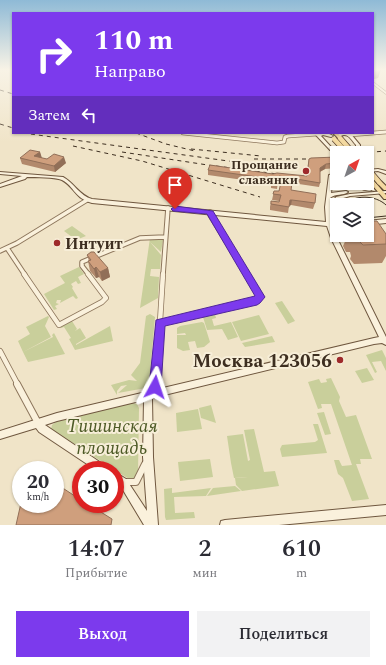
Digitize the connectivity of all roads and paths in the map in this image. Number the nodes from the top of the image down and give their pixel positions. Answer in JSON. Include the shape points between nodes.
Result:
{"nodes":[{"id":1,"x":386,"y":132,"type":"edge"},
{"id":2,"x":374,"y":133,"type":"edge"},
{"id":3,"x":191,"y":134,"type":"edge"},
{"id":4,"x":223,"y":134,"type":"edge"},
{"id":5,"x":319,"y":134,"type":"edge"},
{"id":6,"x":348,"y":134,"type":"edge"},
{"id":7,"x":330,"y":135,"type":"edge"},
{"id":8,"x":338,"y":135,"type":"edge"},
{"id":9,"x":222,"y":138,"type":"junction"},
{"id":10,"x":340,"y":146,"type":"edge"},
{"id":11,"x":347,"y":146,"type":"edge"},
{"id":12,"x":374,"y":170,"type":"edge"},
{"id":13,"x":0,"y":173,"type":"edge"},
{"id":14,"x":386,"y":173,"type":"edge"},
{"id":15,"x":26,"y":175,"type":"junction"},
{"id":16,"x":374,"y":178,"type":"edge"},
{"id":17,"x":330,"y":183,"type":"edge"},
{"id":18,"x":0,"y":186,"type":"edge"},
{"id":19,"x":382,"y":188,"type":"edge"},
{"id":20,"x":361,"y":190,"type":"edge"},
{"id":21,"x":346,"y":196,"type":"junction"},
{"id":22,"x":328,"y":198,"type":"junction"},
{"id":23,"x":343,"y":198,"type":"edge"},
{"id":24,"x":386,"y":198,"type":"edge"},
{"id":25,"x":87,"y":200,"type":"junction"},
{"id":26,"x":168,"y":208,"type":"junction"},
{"id":27,"x":210,"y":212,"type":"junction"},
{"id":28,"x":386,"y":221,"type":"edge"},
{"id":29,"x":374,"y":222,"type":"edge"},
{"id":30,"x":328,"y":224,"type":"junction"},
{"id":31,"x":166,"y":237,"type":"junction"},
{"id":32,"x":8,"y":248,"type":"junction"},
{"id":33,"x":0,"y":251,"type":"edge"},
{"id":34,"x":160,"y":323,"type":"junction"},
{"id":35,"x":385,"y":341,"type":"edge"},
{"id":36,"x":0,"y":351,"type":"edge"},
{"id":37,"x":151,"y":394,"type":"junction"},
{"id":38,"x":38,"y":423,"type":"junction"},
{"id":39,"x":0,"y":435,"type":"edge"},
{"id":40,"x":148,"y":457,"type":"junction"},
{"id":41,"x":90,"y":461,"type":"edge"},
{"id":42,"x":124,"y":481,"type":"edge"},
{"id":43,"x":124,"y":486,"type":"edge"},
{"id":44,"x":386,"y":510,"type":"edge"},
{"id":45,"x":151,"y":525,"type":"edge"},
{"id":46,"x":225,"y":525,"type":"edge"}],
"edges":[{"from":1,"to":2,"type":"street"},
{"from":3,"to":9,"type":"street"},
{"from":4,"to":9,"type":"street"},
{"from":5,"to":6,"type":"street","via":[[331,149],[358,147]]},
{"from":5,"to":7,"type":"street"},
{"from":5,"to":9,"type":"street","via":[[286,136],[284,142],[280,143]]},
{"from":7,"to":10,"type":"main road","bridge":true},
{"from":8,"to":11,"type":"main road","bridge":true},
{"from":12,"to":14,"type":"street"},
{"from":13,"to":15,"type":"street"},
{"from":15,"to":18,"type":"street"},
{"from":15,"to":25,"type":"street","via":[[62,179],[69,182],[82,198]]},
{"from":16,"to":19,"type":"main road","bridge":true},
{"from":17,"to":22,"type":"street"},
{"from":19,"to":21,"type":"street"},
{"from":19,"to":24,"type":"main road"},
{"from":20,"to":22,"type":"street","via":[[335,193]]},
{"from":21,"to":23,"type":"street"},
{"from":21,"to":30,"type":"street","via":[[335,200],[333,221]]},
{"from":22,"to":30,"type":"street"},
{"from":25,"to":26,"type":"street"},
{"from":25,"to":32,"type":"street"},
{"from":26,"to":27,"type":"street"},
{"from":26,"to":31,"type":"street"},
{"from":27,"to":30,"type":"street"},
{"from":27,"to":34,"type":"street","via":[[260,298],[257,301]]},
{"from":28,"to":29,"type":"street"},
{"from":30,"to":35,"type":"street"},
{"from":31,"to":32,"type":"street","via":[[140,238],[82,262],[82,266],[106,298],[59,325]]},
{"from":31,"to":34,"type":"street"},
{"from":32,"to":33,"type":"street"},
{"from":34,"to":37,"type":"street"},
{"from":35,"to":37,"type":"street"},
{"from":36,"to":38,"type":"street"},
{"from":37,"to":38,"type":"street"},
{"from":37,"to":40,"type":"street"},
{"from":38,"to":39,"type":"street"},
{"from":38,"to":41,"type":"street","via":[[42,429]]},
{"from":40,"to":42,"type":"street","via":[[138,479],[130,483]]},
{"from":40,"to":45,"type":"street"},
{"from":43,"to":45,"type":"street"},
{"from":44,"to":46,"type":"street"}]}
